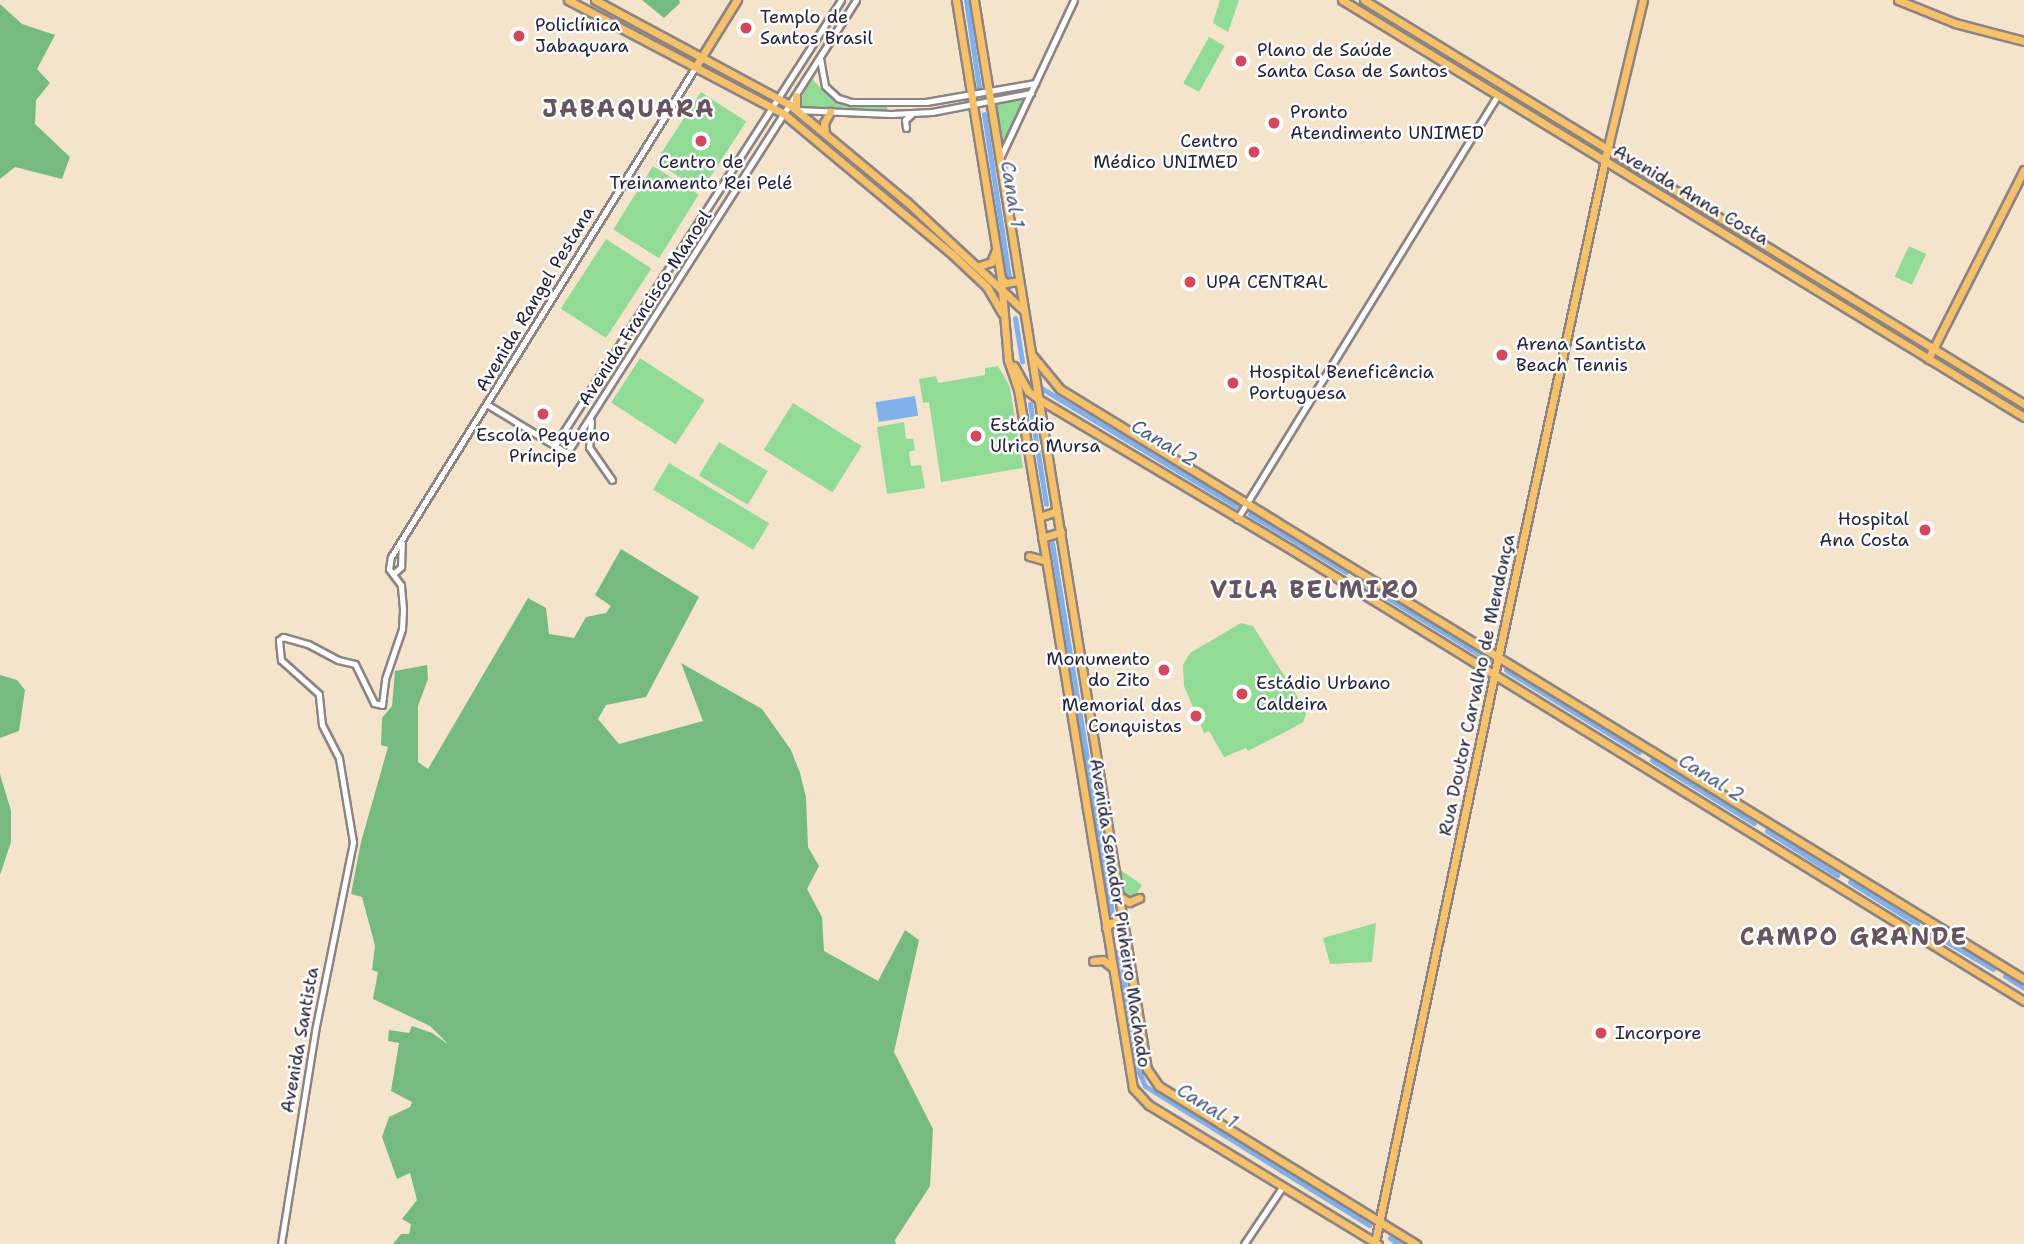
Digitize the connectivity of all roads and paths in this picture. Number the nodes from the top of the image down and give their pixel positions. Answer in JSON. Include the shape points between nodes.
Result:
{"nodes":[{"id":1,"x":568,"y":0,"type":"edge"},
{"id":2,"x":595,"y":0,"type":"edge"},
{"id":3,"x":737,"y":0,"type":"edge"},
{"id":4,"x":841,"y":0,"type":"edge"},
{"id":5,"x":856,"y":0,"type":"edge"},
{"id":6,"x":956,"y":0,"type":"edge"},
{"id":7,"x":974,"y":0,"type":"edge"},
{"id":8,"x":1074,"y":0,"type":"edge"},
{"id":9,"x":1342,"y":0,"type":"edge"},
{"id":10,"x":1364,"y":0,"type":"edge"},
{"id":11,"x":1643,"y":0,"type":"edge"},
{"id":12,"x":1898,"y":0,"type":"edge"},
{"id":13,"x":1384,"y":12,"type":"junction"},
{"id":14,"x":1378,"y":22,"type":"junction"},
{"id":15,"x":2024,"y":41,"type":"edge"},
{"id":16,"x":811,"y":49,"type":"junction"},
{"id":17,"x":702,"y":55,"type":"junction"},
{"id":18,"x":820,"y":56,"type":"junction"},
{"id":19,"x":696,"y":66,"type":"junction"},
{"id":20,"x":1035,"y":83,"type":"junction"},
{"id":21,"x":1031,"y":93,"type":"junction"},
{"id":22,"x":989,"y":94,"type":"junction"},
{"id":23,"x":1498,"y":95,"type":"junction"},
{"id":24,"x":796,"y":96,"type":"joint"},
{"id":25,"x":972,"y":96,"type":"junction"},
{"id":26,"x":778,"y":97,"type":"junction"},
{"id":27,"x":990,"y":103,"type":"junction"},
{"id":28,"x":771,"y":105,"type":"junction"},
{"id":29,"x":973,"y":106,"type":"junction"},
{"id":30,"x":790,"y":109,"type":"junction"},
{"id":31,"x":830,"y":112,"type":"junction"},
{"id":32,"x":916,"y":113,"type":"junction"},
{"id":33,"x":906,"y":128,"type":"dead end"},
{"id":34,"x":825,"y":133,"type":"junction"},
{"id":35,"x":1606,"y":155,"type":"junction"},
{"id":36,"x":999,"y":161,"type":"junction"},
{"id":37,"x":2024,"y":170,"type":"edge"},
{"id":38,"x":717,"y":195,"type":"junction"},
{"id":39,"x":728,"y":202,"type":"junction"},
{"id":40,"x":996,"y":247,"type":"junction"},
{"id":41,"x":979,"y":266,"type":"junction"},
{"id":42,"x":1001,"y":279,"type":"junction"},
{"id":43,"x":1018,"y":281,"type":"junction"},
{"id":44,"x":1002,"y":288,"type":"junction"},
{"id":45,"x":1023,"y":309,"type":"junction"},
{"id":46,"x":1005,"y":318,"type":"junction"},
{"id":47,"x":1024,"y":319,"type":"junction"},
{"id":48,"x":1008,"y":345,"type":"junction"},
{"id":49,"x":1934,"y":348,"type":"junction"},
{"id":50,"x":1029,"y":351,"type":"junction"},
{"id":51,"x":1928,"y":359,"type":"junction"},
{"id":52,"x":1013,"y":361,"type":"junction"},
{"id":53,"x":1031,"y":362,"type":"junction"},
{"id":54,"x":1037,"y":398,"type":"junction"},
{"id":55,"x":488,"y":405,"type":"junction"},
{"id":56,"x":2024,"y":405,"type":"edge"},
{"id":57,"x":2014,"y":411,"type":"junction"},
{"id":58,"x":593,"y":415,"type":"junction"},
{"id":59,"x":2024,"y":418,"type":"edge"},
{"id":60,"x":561,"y":449,"type":"junction"},
{"id":61,"x":612,"y":480,"type":"dead end"},
{"id":62,"x":1246,"y":504,"type":"junction"},
{"id":63,"x":1057,"y":511,"type":"junction"},
{"id":64,"x":1039,"y":516,"type":"junction"},
{"id":65,"x":1237,"y":519,"type":"junction"},
{"id":66,"x":1061,"y":532,"type":"junction"},
{"id":67,"x":1042,"y":538,"type":"junction"},
{"id":68,"x":402,"y":541,"type":"junction"},
{"id":69,"x":1029,"y":556,"type":"dead end"},
{"id":70,"x":1046,"y":561,"type":"junction"},
{"id":71,"x":393,"y":574,"type":"junction"},
{"id":72,"x":1497,"y":657,"type":"junction"},
{"id":73,"x":1494,"y":676,"type":"junction"},
{"id":74,"x":1119,"y":896,"type":"junction"},
{"id":75,"x":1139,"y":898,"type":"dead end"},
{"id":76,"x":1123,"y":920,"type":"junction"},
{"id":77,"x":1106,"y":928,"type":"junction"},
{"id":78,"x":1125,"y":932,"type":"junction"},
{"id":79,"x":1108,"y":944,"type":"junction"},
{"id":80,"x":1093,"y":961,"type":"dead end"},
{"id":81,"x":1112,"y":967,"type":"junction"},
{"id":82,"x":2024,"y":979,"type":"edge"},
{"id":83,"x":2024,"y":1001,"type":"edge"},
{"id":84,"x":1283,"y":1186,"type":"junction"},
{"id":85,"x":1379,"y":1221,"type":"junction"},
{"id":86,"x":1376,"y":1243,"type":"edge"},
{"id":87,"x":281,"y":1244,"type":"edge"},
{"id":88,"x":1244,"y":1244,"type":"edge"},
{"id":89,"x":1416,"y":1244,"type":"edge"}],
"edges":[{"from":1,"to":19,"type":"main road"},
{"from":2,"to":17,"type":"main road"},
{"from":3,"to":17,"type":"main road","name":"Avenida Rangel Pestana"},
{"from":4,"to":16,"type":"street","name":"Avenida Francisco Manoel"},
{"from":5,"to":18,"type":"street"},
{"from":6,"to":25,"type":"main road","name":"Avenida Senador Pinheiro Machado"},
{"from":7,"to":22,"type":"main road","name":"Avenida Senador Pinheiro Machado"},
{"from":8,"to":20,"type":"street"},
{"from":9,"to":14,"type":"main road","name":"Avenida Anna Costa"},
{"from":10,"to":13,"type":"main road","name":"Avenida Anna Costa"},
{"from":11,"to":35,"type":"main road","name":"Rua Doutor Carvalho de Mendonça"},
{"from":12,"to":15,"type":"main road","via":[[1955,23]]},
{"from":13,"to":14,"type":"main road"},
{"from":13,"to":35,"type":"main road","name":"Avenida Anna Costa"},
{"from":14,"to":23,"type":"main road","name":"Avenida Anna Costa"},
{"from":16,"to":18,"type":"street"},
{"from":16,"to":26,"type":"street","name":"Avenida Francisco Manoel"},
{"from":17,"to":19,"type":"main road","name":"Avenida Rangel Pestana"},
{"from":17,"to":26,"type":"main road"},
{"from":18,"to":24,"type":"street"},
{"from":18,"to":25,"type":"street","via":[[825,86],[843,100],[926,102]]},
{"from":19,"to":28,"type":"main road"},
{"from":19,"to":55,"type":"street","name":"Avenida Rangel Pestana"},
{"from":20,"to":21,"type":"street"},
{"from":20,"to":22,"type":"street"},
{"from":21,"to":27,"type":"street"},
{"from":21,"to":36,"type":"street"},
{"from":22,"to":25,"type":"street"},
{"from":22,"to":27,"type":"main road","name":"Avenida Senador Pinheiro Machado"},
{"from":23,"to":35,"type":"main road","name":"Avenida Anna Costa"},
{"from":23,"to":62,"type":"street"},
{"from":24,"to":30,"type":"main road"},
{"from":25,"to":29,"type":"main road","name":"Avenida Senador Pinheiro Machado"},
{"from":26,"to":28,"type":"street","name":"Avenida Francisco Manoel"},
{"from":26,"to":30,"type":"main road"},
{"from":27,"to":29,"type":"street"},
{"from":27,"to":36,"type":"main road","name":"Avenida Senador Pinheiro Machado"},
{"from":28,"to":30,"type":"main road"},
{"from":28,"to":38,"type":"street","name":"Avenida Francisco Manoel"},
{"from":29,"to":32,"type":"street"},
{"from":29,"to":40,"type":"main road","name":"Avenida Senador Pinheiro Machado"},
{"from":30,"to":31,"type":"street"},
{"from":30,"to":34,"type":"main road"},
{"from":30,"to":39,"type":"street","name":"Avenida Francisco Manoel"},
{"from":30,"to":46,"type":"main road","via":[[987,287]]},
{"from":31,"to":32,"type":"street"},
{"from":31,"to":34,"type":"main road"},
{"from":32,"to":33,"type":"street","via":[[906,118]]},
{"from":34,"to":41,"type":"main road"},
{"from":35,"to":49,"type":"main road","name":"Avenida Anna Costa"},
{"from":35,"to":51,"type":"main road","name":"Avenida Anna Costa"},
{"from":35,"to":72,"type":"main road","name":"Rua Doutor Carvalho de Mendonça"},
{"from":36,"to":43,"type":"main road","name":"Avenida Senador Pinheiro Machado"},
{"from":37,"to":49,"type":"main road"},
{"from":38,"to":39,"type":"street"},
{"from":38,"to":60,"type":"street","name":"Avenida Francisco Manoel"},
{"from":39,"to":58,"type":"street","name":"Avenida Francisco Manoel"},
{"from":40,"to":41,"type":"main road","via":[[991,262]]},
{"from":40,"to":42,"type":"main road","name":"Avenida Senador Pinheiro Machado"},
{"from":41,"to":44,"type":"main road"},
{"from":42,"to":43,"type":"main road"},
{"from":42,"to":44,"type":"main road","name":"Avenida Senador Pinheiro Machado"},
{"from":43,"to":45,"type":"main road","name":"Avenida Senador Pinheiro Machado"},
{"from":44,"to":45,"type":"main road"},
{"from":44,"to":46,"type":"main road","name":"Avenida Senador Pinheiro Machado"},
{"from":45,"to":47,"type":"main road","name":"Avenida Senador Pinheiro Machado"},
{"from":46,"to":47,"type":"main road","via":[[1012,309]]},
{"from":46,"to":48,"type":"main road","name":"Avenida Senador Pinheiro Machado"},
{"from":47,"to":50,"type":"main road","name":"Avenida Senador Pinheiro Machado"},
{"from":48,"to":52,"type":"main road"},
{"from":48,"to":64,"type":"main road","name":"Avenida Senador Pinheiro Machado"},
{"from":49,"to":51,"type":"main road"},
{"from":49,"to":56,"type":"main road","name":"Avenida Anna Costa"},
{"from":50,"to":53,"type":"main road","name":"Avenida Senador Pinheiro Machado"},
{"from":50,"to":62,"type":"main road","via":[[1059,389]]},
{"from":51,"to":57,"type":"main road","name":"Avenida Anna Costa"},
{"from":52,"to":53,"type":"main road","via":[[1020,369]]},
{"from":52,"to":54,"type":"main road","via":[[1028,391]]},
{"from":53,"to":54,"type":"main road","name":"Avenida Senador Pinheiro Machado"},
{"from":54,"to":63,"type":"main road","name":"Avenida Senador Pinheiro Machado"},
{"from":54,"to":65,"type":"main road"},
{"from":55,"to":60,"type":"street"},
{"from":55,"to":68,"type":"street","name":"Avenida Rangel Pestana"},
{"from":56,"to":57,"type":"main road"},
{"from":57,"to":59,"type":"main road","name":"Avenida Anna Costa"},
{"from":58,"to":60,"type":"street","name":"Avenida Francisco Manoel"},
{"from":58,"to":61,"type":"street","via":[[589,447]]},
{"from":62,"to":65,"type":"street"},
{"from":62,"to":72,"type":"main road"},
{"from":63,"to":64,"type":"main road"},
{"from":63,"to":66,"type":"main road","name":"Avenida Senador Pinheiro Machado"},
{"from":64,"to":67,"type":"main road","name":"Avenida Senador Pinheiro Machado"},
{"from":65,"to":73,"type":"main road"},
{"from":66,"to":67,"type":"main road"},
{"from":66,"to":74,"type":"main road","name":"Avenida Senador Pinheiro Machado"},
{"from":67,"to":70,"type":"main road","name":"Avenida Senador Pinheiro Machado"},
{"from":68,"to":71,"type":"street","via":[[401,567]]},
{"from":68,"to":71,"type":"street","via":[[388,564]]},
{"from":69,"to":70,"type":"main road"},
{"from":70,"to":77,"type":"main road","name":"Avenida Senador Pinheiro Machado"},
{"from":71,"to":87,"type":"street","name":"Avenida Santista","via":[[401,585],[402,629],[380,707],[355,664],[287,638],[278,644],[286,666],[319,694],[322,725],[339,758],[353,842]]},
{"from":72,"to":73,"type":"main road","name":"Rua Doutor Carvalho de Mendonça"},
{"from":72,"to":82,"type":"main road"},
{"from":73,"to":83,"type":"main road"},
{"from":73,"to":85,"type":"main road","name":"Rua Doutor Carvalho de Mendonça"},
{"from":74,"to":75,"type":"main road","via":[[1129,902]]},
{"from":74,"to":76,"type":"main road","name":"Avenida Senador Pinheiro Machado"},
{"from":76,"to":77,"type":"main road"},
{"from":76,"to":78,"type":"main road","name":"Avenida Senador Pinheiro Machado"},
{"from":77,"to":79,"type":"main road","name":"Avenida Senador Pinheiro Machado"},
{"from":78,"to":79,"type":"main road","via":[[1123,939]]},
{"from":78,"to":85,"type":"main road","name":"Avenida Senador Pinheiro Machado","via":[[1145,1055],[1154,1081]]},
{"from":79,"to":81,"type":"main road","name":"Avenida Senador Pinheiro Machado"},
{"from":80,"to":81,"type":"main road","via":[[1103,960]]},
{"from":81,"to":84,"type":"main road","name":"Avenida Senador Pinheiro Machado","via":[[1130,1078],[1138,1097]]},
{"from":84,"to":86,"type":"main road","name":"Avenida Senador Pinheiro Machado"},
{"from":84,"to":88,"type":"street"},
{"from":85,"to":86,"type":"main road","name":"Rua Doutor Carvalho de Mendonça"},
{"from":85,"to":89,"type":"main road","name":"Avenida Senador Pinheiro Machado"}]}
